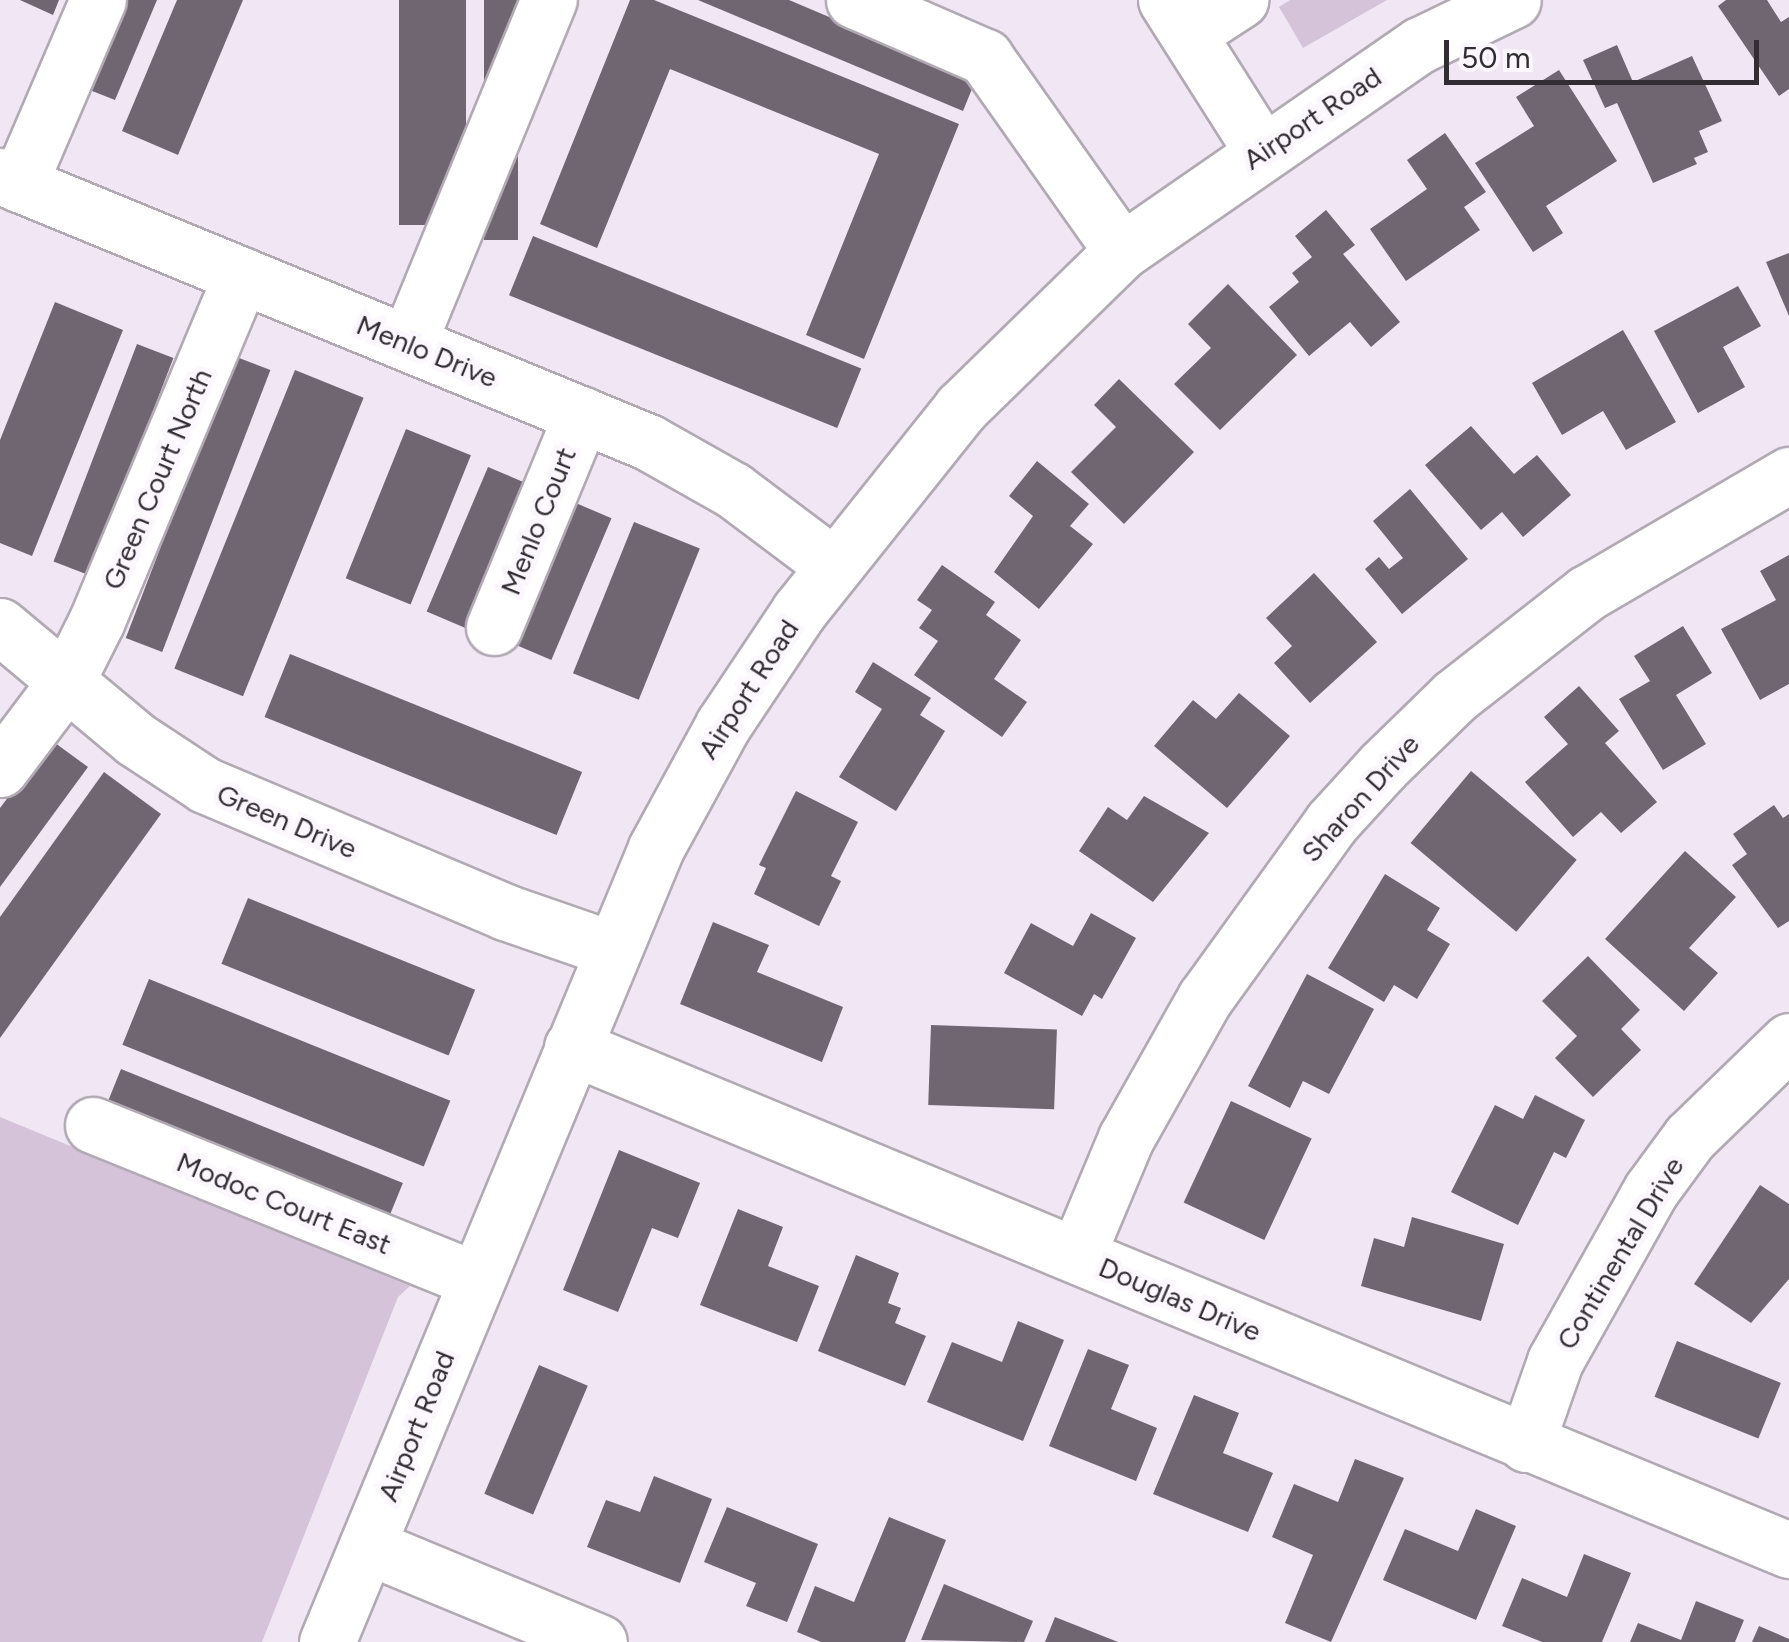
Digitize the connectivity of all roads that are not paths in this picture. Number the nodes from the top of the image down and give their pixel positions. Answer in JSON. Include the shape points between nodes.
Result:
{"nodes":[{"id":1,"x":98,"y":0,"type":"edge"},
{"id":2,"x":549,"y":0,"type":"edge"},
{"id":3,"x":854,"y":0,"type":"edge"},
{"id":4,"x":1240,"y":0,"type":"edge"},
{"id":5,"x":1513,"y":0,"type":"edge"},
{"id":6,"x":1179,"y":16,"type":"edge"},
{"id":7,"x":1262,"y":151,"type":"junction"},
{"id":8,"x":10,"y":180,"type":"edge"},
{"id":9,"x":1122,"y":251,"type":"junction"},
{"id":10,"x":241,"y":275,"type":"junction"},
{"id":11,"x":408,"y":343,"type":"junction"},
{"id":12,"x":582,"y":414,"type":"junction"},
{"id":13,"x":1789,"y":475,"type":"edge"},
{"id":14,"x":834,"y":565,"type":"junction"},
{"id":15,"x":0,"y":626,"type":"edge"},
{"id":16,"x":494,"y":627,"type":"dead end"},
{"id":17,"x":66,"y":680,"type":"junction"},
{"id":18,"x":0,"y":769,"type":"edge"},
{"id":19,"x":612,"y":949,"type":"junction"},
{"id":20,"x":1789,"y":1040,"type":"edge"},
{"id":21,"x":572,"y":1047,"type":"junction"},
{"id":22,"x":93,"y":1125,"type":"dead end"},
{"id":23,"x":1078,"y":1256,"type":"junction"},
{"id":24,"x":476,"y":1280,"type":"junction"},
{"id":25,"x":1526,"y":1444,"type":"junction"},
{"id":26,"x":367,"y":1546,"type":"junction"},
{"id":27,"x":1789,"y":1550,"type":"edge"},
{"id":28,"x":327,"y":1642,"type":"edge"},
{"id":29,"x":600,"y":1642,"type":"edge"}],
"edges":[{"from":1,"to":8,"type":"street"},
{"from":2,"to":11,"type":"street"},
{"from":3,"to":9,"type":"street","via":[[985,57]]},
{"from":4,"to":6,"type":"street"},
{"from":5,"to":7,"type":"street","name":"Airport Road","via":[[1420,45]]},
{"from":6,"to":7,"type":"street"},
{"from":7,"to":9,"type":"street","name":"Airport Road"},
{"from":8,"to":10,"type":"street","name":"Menlo Drive"},
{"from":9,"to":14,"type":"street","name":"Airport Road","via":[[961,408]]},
{"from":10,"to":11,"type":"street","name":"Menlo Drive"},
{"from":10,"to":17,"type":"street","name":"Green Court North","via":[[110,593]]},
{"from":11,"to":12,"type":"street","name":"Menlo Drive"},
{"from":12,"to":14,"type":"street","name":"Menlo Drive","via":[[706,472]]},
{"from":12,"to":16,"type":"street","name":"Menlo Court"},
{"from":13,"to":23,"type":"street","name":"Sharon Drive","via":[[1684,531],[1514,646],[1344,808],[1272,901],[1164,1065]]},
{"from":14,"to":19,"type":"street","name":"Airport Road","via":[[694,774]]},
{"from":15,"to":17,"type":"street","name":"Green Drive"},
{"from":17,"to":18,"type":"street","name":"Green Court North"},
{"from":17,"to":19,"type":"street","name":"Green Drive","via":[[146,748],[205,786],[505,912]]},
{"from":19,"to":21,"type":"street","name":"Airport Road"},
{"from":20,"to":25,"type":"street","name":"Continental Drive","via":[[1690,1137],[1652,1190],[1555,1361]]},
{"from":21,"to":23,"type":"street","name":"Douglas Drive"},
{"from":21,"to":24,"type":"street","name":"Airport Road"},
{"from":22,"to":24,"type":"street","name":"Modoc Court East"},
{"from":23,"to":25,"type":"street","name":"Douglas Drive"},
{"from":24,"to":26,"type":"street","name":"Airport Road"},
{"from":25,"to":27,"type":"street","name":"Douglas Drive"},
{"from":26,"to":28,"type":"street","name":"Airport Road"},
{"from":26,"to":29,"type":"street"}]}
